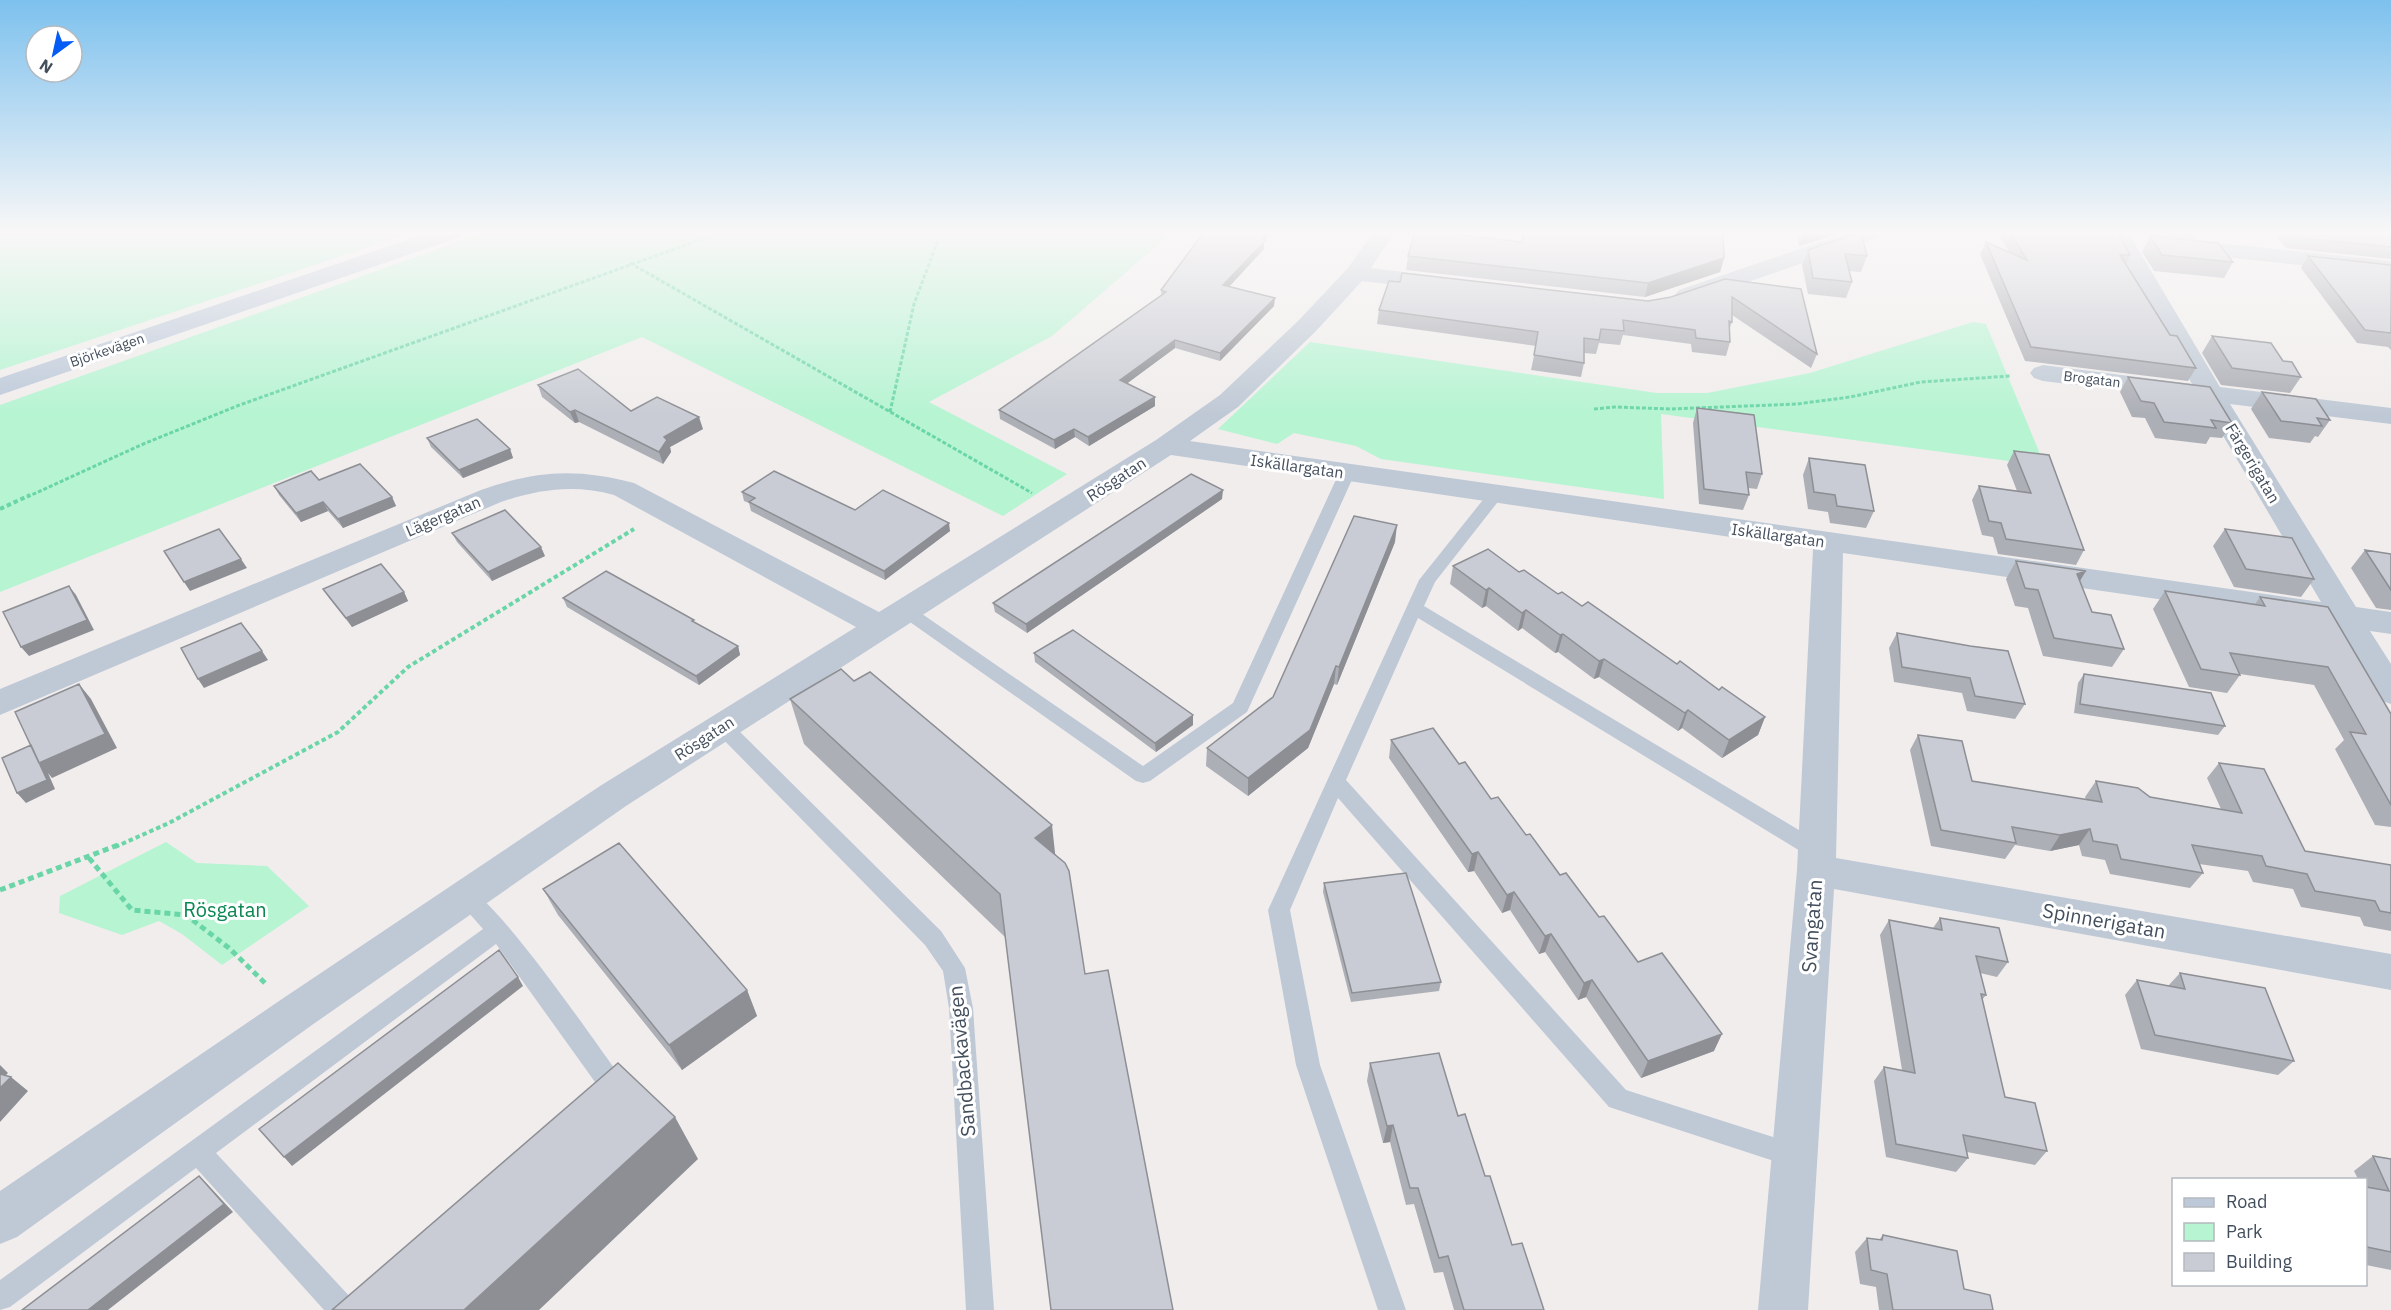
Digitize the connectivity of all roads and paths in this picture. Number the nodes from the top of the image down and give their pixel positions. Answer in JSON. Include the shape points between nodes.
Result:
{"nodes":[{"id":1,"x":274,"y":293,"type":"edge"},
{"id":2,"x":547,"y":293,"type":"edge"},
{"id":3,"x":683,"y":293,"type":"edge"},
{"id":4,"x":918,"y":293,"type":"edge"},
{"id":5,"x":1337,"y":293,"type":"edge"},
{"id":6,"x":1690,"y":293,"type":"edge"},
{"id":7,"x":2162,"y":293,"type":"edge"},
{"id":8,"x":1670,"y":300,"type":"edge"},
{"id":9,"x":2043,"y":373,"type":"joint"},
{"id":10,"x":0,"y":387,"type":"edge"},
{"id":11,"x":2211,"y":394,"type":"junction"},
{"id":12,"x":1594,"y":409,"type":"dead end"},
{"id":13,"x":890,"y":412,"type":"junction"},
{"id":14,"x":2391,"y":416,"type":"edge"},
{"id":15,"x":1166,"y":446,"type":"junction"},
{"id":16,"x":1347,"y":473,"type":"junction"},
{"id":17,"x":1496,"y":494,"type":"junction"},
{"id":18,"x":0,"y":509,"type":"edge"},
{"id":19,"x":665,"y":510,"type":"junction"},
{"id":20,"x":1063,"y":512,"type":"junction"},
{"id":21,"x":1828,"y":542,"type":"junction"},
{"id":22,"x":1414,"y":608,"type":"junction"},
{"id":23,"x":2346,"y":617,"type":"junction"},
{"id":24,"x":893,"y":619,"type":"junction"},
{"id":25,"x":2391,"y":623,"type":"edge"},
{"id":26,"x":2391,"y":692,"type":"edge"},
{"id":27,"x":0,"y":703,"type":"edge"},
{"id":28,"x":722,"y":726,"type":"junction"},
{"id":29,"x":1335,"y":781,"type":"junction"},
{"id":30,"x":89,"y":858,"type":"junction"},
{"id":31,"x":1817,"y":860,"type":"junction"},
{"id":32,"x":0,"y":890,"type":"edge"},
{"id":33,"x":465,"y":896,"type":"junction"},
{"id":34,"x":498,"y":930,"type":"junction"},
{"id":35,"x":2391,"y":972,"type":"edge"},
{"id":36,"x":297,"y":1012,"type":"junction"},
{"id":37,"x":585,"y":1107,"type":"edge"},
{"id":38,"x":197,"y":1151,"type":"junction"},
{"id":39,"x":1796,"y":1156,"type":"junction"},
{"id":40,"x":0,"y":1220,"type":"edge"},
{"id":41,"x":0,"y":1297,"type":"edge"},
{"id":42,"x":354,"y":1307,"type":"edge"},
{"id":43,"x":980,"y":1310,"type":"edge"},
{"id":44,"x":1392,"y":1310,"type":"edge"},
{"id":45,"x":1783,"y":1310,"type":"edge"}],
"edges":[{"from":1,"to":10,"type":"main road","name":"Björkevägen"},
{"from":2,"to":18,"type":"path","via":[[237,406]]},
{"from":3,"to":13,"type":"path"},
{"from":4,"to":13,"type":"path"},
{"from":5,"to":15,"type":"street","name":"Rösgatan","via":[[1229,401]]},
{"from":6,"to":8,"type":"street"},
{"from":7,"to":11,"type":"street","name":"Färgerigatan"},
{"from":9,"to":11,"type":"street","name":"Brogatan"},
{"from":9,"to":12,"type":"path","via":[[1921,382],[1797,404]]},
{"from":11,"to":14,"type":"street","name":"Brogatan"},
{"from":11,"to":23,"type":"street","name":"Färgerigatan"},
{"from":13,"to":20,"type":"path"},
{"from":15,"to":16,"type":"street","name":"Iskällargatan"},
{"from":15,"to":20,"type":"street","name":"Rösgatan"},
{"from":16,"to":17,"type":"street","name":"Iskällargatan"},
{"from":16,"to":24,"type":"lane","via":[[1240,707],[1143,776]]},
{"from":17,"to":21,"type":"street","name":"Iskällargatan"},
{"from":17,"to":22,"type":"lane","via":[[1439,562]]},
{"from":19,"to":24,"type":"street","name":"Lägergatan"},
{"from":19,"to":27,"type":"street","name":"Lägergatan","via":[[600,481],[574,478],[512,488]]},
{"from":19,"to":30,"type":"path","via":[[408,667],[338,732],[170,824]]},
{"from":20,"to":24,"type":"street","name":"Rösgatan"},
{"from":21,"to":23,"type":"street","name":"Iskällargatan"},
{"from":21,"to":31,"type":"street","name":"Svangatan"},
{"from":22,"to":29,"type":"lane"},
{"from":22,"to":31,"type":"lane"},
{"from":23,"to":25,"type":"street","name":"Iskällargatan"},
{"from":23,"to":26,"type":"street","name":"Färgerigatan"},
{"from":24,"to":28,"type":"street","name":"Rösgatan"},
{"from":28,"to":33,"type":"street","name":"Rösgatan"},
{"from":28,"to":43,"type":"lane","name":"Sandbackavägen","via":[[933,938],[954,969],[961,1008]]},
{"from":29,"to":39,"type":"lane","via":[[1618,1099]]},
{"from":29,"to":44,"type":"lane","via":[[1279,910],[1308,1065]]},
{"from":30,"to":32,"type":"path"},
{"from":30,"to":36,"type":"path","via":[[132,910],[186,915],[229,948]]},
{"from":31,"to":35,"type":"street","name":"Spinnerigatan"},
{"from":31,"to":39,"type":"street","name":"Svangatan"},
{"from":33,"to":34,"type":"lane"},
{"from":33,"to":36,"type":"street","name":"Rösgatan"},
{"from":34,"to":37,"type":"lane","via":[[611,1084]]},
{"from":34,"to":38,"type":"lane"},
{"from":36,"to":40,"type":"street","name":"Rösgatan"},
{"from":38,"to":41,"type":"lane"},
{"from":38,"to":42,"type":"lane"},
{"from":39,"to":45,"type":"street","name":"Svangatan"}]}
